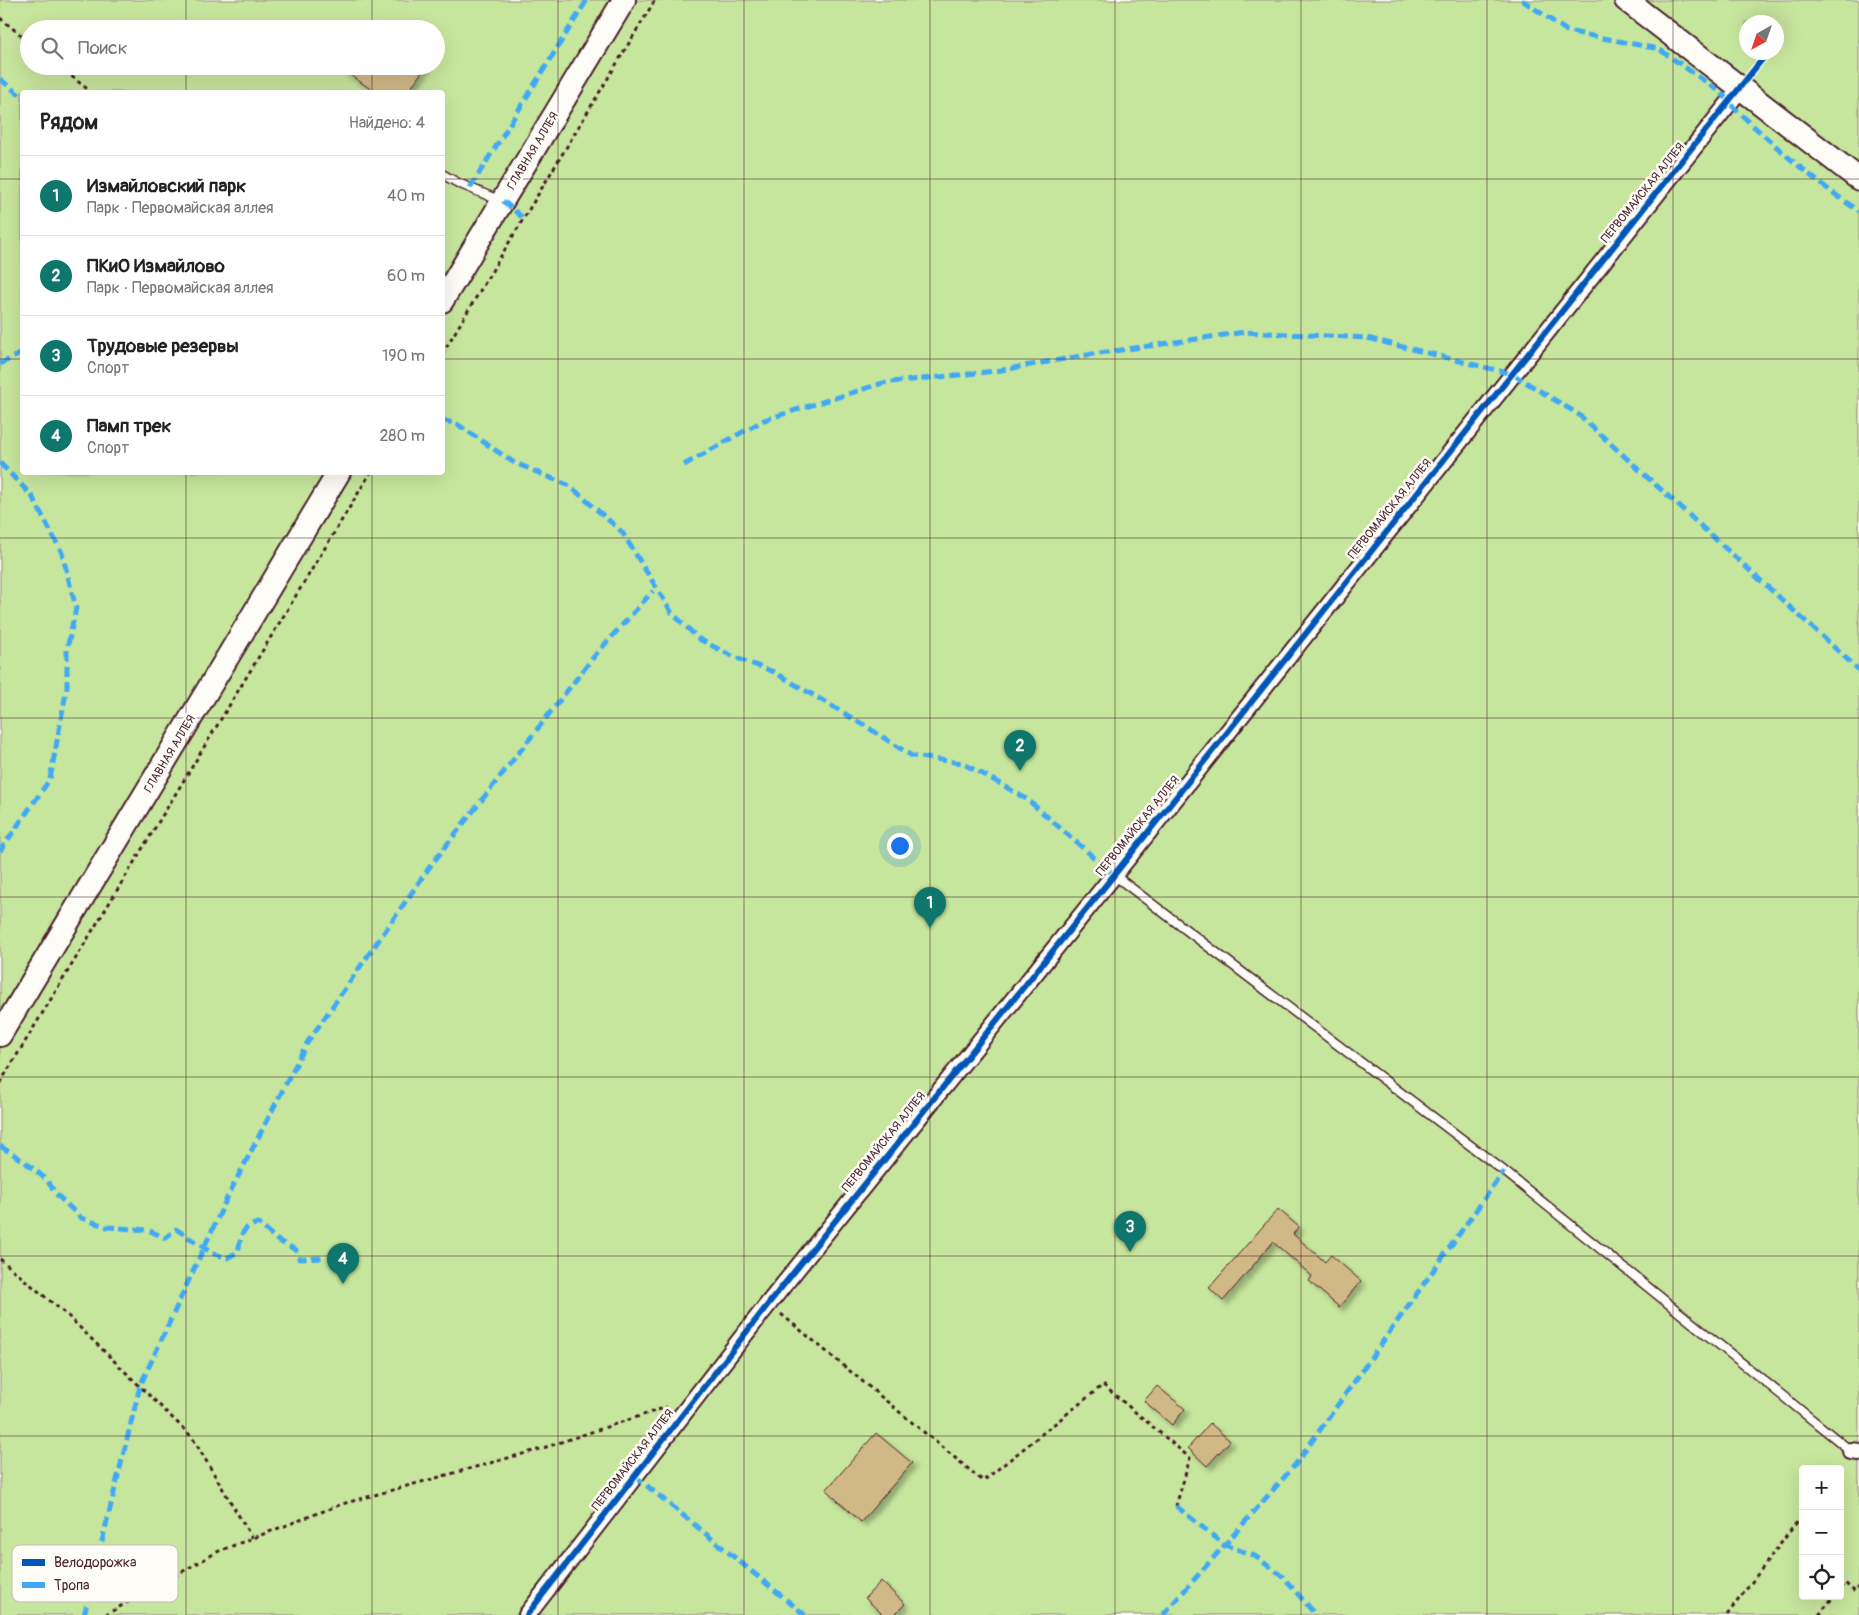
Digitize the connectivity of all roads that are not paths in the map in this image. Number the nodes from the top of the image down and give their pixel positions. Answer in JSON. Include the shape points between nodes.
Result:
{"nodes":[{"id":1,"x":624,"y":0,"type":"edge"},
{"id":2,"x":1626,"y":0,"type":"edge"},
{"id":3,"x":1740,"y":88,"type":"junction"},
{"id":4,"x":445,"y":176,"type":"edge"},
{"id":5,"x":1859,"y":179,"type":"edge"},
{"id":6,"x":503,"y":201,"type":"junction"},
{"id":7,"x":445,"y":296,"type":"edge"},
{"id":8,"x":337,"y":475,"type":"edge"},
{"id":9,"x":1114,"y":875,"type":"junction"},
{"id":10,"x":0,"y":1035,"type":"edge"},
{"id":11,"x":1855,"y":1452,"type":"edge"},
{"id":12,"x":527,"y":1615,"type":"edge"}],
"edges":[{"from":1,"to":6,"type":"main road","name":"ГЛАВНАЯ АЛЛЕЯ"},
{"from":2,"to":3,"type":"main road"},
{"from":3,"to":5,"type":"main road"},
{"from":3,"to":9,"type":"street","name":"ПЕРВОМАЙСКАЯ АЛЛЕЯ"},
{"from":4,"to":6,"type":"lane"},
{"from":6,"to":7,"type":"main road","name":"ГЛАВНАЯ АЛЛЕЯ"},
{"from":8,"to":10,"type":"main road","name":"ГЛАВНАЯ АЛЛЕЯ"},
{"from":9,"to":11,"type":"lane","via":[[1504,1171]]},
{"from":9,"to":12,"type":"street","name":"ПЕРВОМАЙСКАЯ АЛЛЕЯ","via":[[769,1304]]}]}
